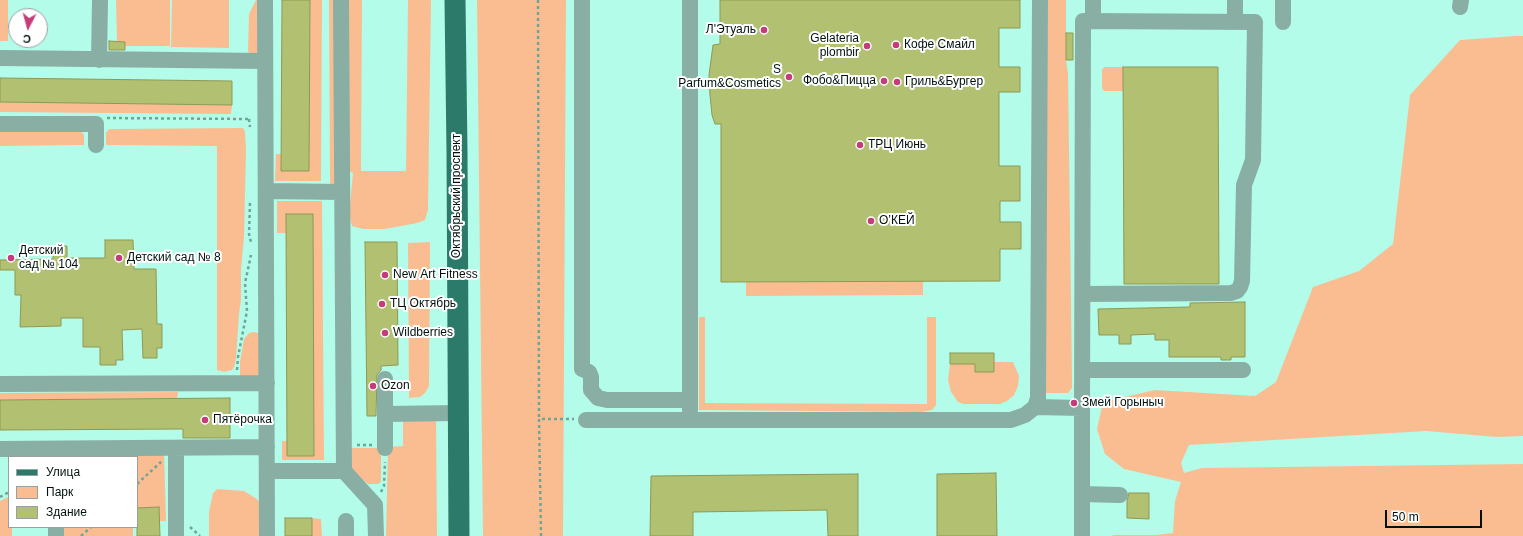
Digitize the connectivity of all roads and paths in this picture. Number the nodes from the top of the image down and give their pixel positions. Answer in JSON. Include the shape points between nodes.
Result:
{"nodes":[{"id":1,"x":100,"y":0,"type":"edge"},
{"id":2,"x":265,"y":0,"type":"edge"},
{"id":3,"x":341,"y":0,"type":"edge"},
{"id":4,"x":455,"y":0,"type":"edge"},
{"id":5,"x":538,"y":0,"type":"edge"},
{"id":6,"x":582,"y":0,"type":"edge"},
{"id":7,"x":690,"y":0,"type":"edge"},
{"id":8,"x":1040,"y":0,"type":"edge"},
{"id":9,"x":1093,"y":0,"type":"edge"},
{"id":10,"x":1235,"y":0,"type":"edge"},
{"id":11,"x":1283,"y":0,"type":"edge"},
{"id":12,"x":1093,"y":21,"type":"junction"},
{"id":13,"x":1235,"y":22,"type":"junction"},
{"id":14,"x":1283,"y":22,"type":"dead end"},
{"id":15,"x":0,"y":58,"type":"edge"},
{"id":16,"x":99,"y":60,"type":"junction"},
{"id":17,"x":265,"y":61,"type":"junction"},
{"id":18,"x":100,"y":118,"type":"dead end"},
{"id":19,"x":249,"y":119,"type":"junction"},
{"id":20,"x":265,"y":119,"type":"junction"},
{"id":21,"x":0,"y":124,"type":"edge"},
{"id":22,"x":250,"y":130,"type":"dead end"},
{"id":23,"x":96,"y":145,"type":"dead end"},
{"id":24,"x":266,"y":191,"type":"junction"},
{"id":25,"x":341,"y":192,"type":"junction"},
{"id":26,"x":250,"y":200,"type":"dead end"},
{"id":27,"x":251,"y":244,"type":"dead end"},
{"id":28,"x":251,"y":250,"type":"dead end"},
{"id":29,"x":1082,"y":294,"type":"junction"},
{"id":30,"x":1082,"y":370,"type":"junction"},
{"id":31,"x":1243,"y":370,"type":"dead end"},
{"id":32,"x":385,"y":379,"type":"dead end"},
{"id":33,"x":237,"y":383,"type":"junction"},
{"id":34,"x":267,"y":383,"type":"junction"},
{"id":35,"x":0,"y":384,"type":"edge"},
{"id":36,"x":690,"y":400,"type":"junction"},
{"id":37,"x":1035,"y":407,"type":"junction"},
{"id":38,"x":1082,"y":408,"type":"junction"},
{"id":39,"x":458,"y":413,"type":"junction"},
{"id":40,"x":385,"y":414,"type":"junction"},
{"id":41,"x":539,"y":419,"type":"junction"},
{"id":42,"x":586,"y":420,"type":"joint"},
{"id":43,"x":690,"y":420,"type":"junction"},
{"id":44,"x":267,"y":447,"type":"junction"},
{"id":45,"x":176,"y":448,"type":"junction"},
{"id":46,"x":385,"y":448,"type":"joint"},
{"id":47,"x":0,"y":449,"type":"edge"},
{"id":48,"x":56,"y":453,"type":"edge"},
{"id":49,"x":267,"y":471,"type":"junction"},
{"id":50,"x":344,"y":471,"type":"junction"},
{"id":51,"x":138,"y":483,"type":"edge"},
{"id":52,"x":1082,"y":494,"type":"junction"},
{"id":53,"x":1120,"y":495,"type":"dead end"},
{"id":54,"x":375,"y":505,"type":"junction"},
{"id":55,"x":90,"y":528,"type":"edge"},
{"id":56,"x":81,"y":536,"type":"edge"},
{"id":57,"x":176,"y":536,"type":"edge"},
{"id":58,"x":267,"y":536,"type":"edge"},
{"id":59,"x":376,"y":536,"type":"edge"},
{"id":60,"x":459,"y":536,"type":"edge"},
{"id":61,"x":541,"y":536,"type":"edge"},
{"id":62,"x":1082,"y":536,"type":"edge"}],
"edges":[{"from":1,"to":16,"type":"lane"},
{"from":2,"to":17,"type":"lane"},
{"from":3,"to":25,"type":"lane"},
{"from":4,"to":39,"type":"main road","name":"Октябрьский проспект"},
{"from":5,"to":41,"type":"path"},
{"from":6,"to":36,"type":"lane","via":[[582,369],[589,372],[591,390],[598,398]]},
{"from":7,"to":36,"type":"lane"},
{"from":8,"to":37,"type":"lane","via":[[1038,398]]},
{"from":9,"to":12,"type":"lane"},
{"from":10,"to":13,"type":"lane"},
{"from":11,"to":14,"type":"lane"},
{"from":12,"to":13,"type":"lane"},
{"from":12,"to":29,"type":"lane","via":[[1083,21]]},
{"from":13,"to":29,"type":"lane","via":[[1254,22],[1255,35],[1254,160],[1244,185],[1240,287],[1231,294]]},
{"from":15,"to":16,"type":"lane"},
{"from":16,"to":17,"type":"lane"},
{"from":17,"to":20,"type":"lane"},
{"from":18,"to":19,"type":"path"},
{"from":19,"to":20,"type":"path"},
{"from":19,"to":22,"type":"path"},
{"from":20,"to":24,"type":"lane"},
{"from":21,"to":23,"type":"lane","via":[[96,124]]},
{"from":24,"to":25,"type":"lane"},
{"from":24,"to":34,"type":"lane"},
{"from":25,"to":50,"type":"lane"},
{"from":26,"to":27,"type":"path"},
{"from":28,"to":33,"type":"path","via":[[245,284],[247,311],[237,365]]},
{"from":29,"to":30,"type":"lane"},
{"from":30,"to":31,"type":"lane"},
{"from":30,"to":38,"type":"lane"},
{"from":32,"to":40,"type":"lane"},
{"from":33,"to":34,"type":"lane"},
{"from":33,"to":35,"type":"lane","via":[[127,377]]},
{"from":34,"to":44,"type":"lane"},
{"from":36,"to":43,"type":"lane"},
{"from":37,"to":38,"type":"lane"},
{"from":37,"to":43,"type":"lane","via":[[1025,415],[1011,420]]},
{"from":38,"to":52,"type":"lane"},
{"from":39,"to":40,"type":"lane"},
{"from":39,"to":60,"type":"main road","name":"Октябрьский проспект"},
{"from":40,"to":46,"type":"lane"},
{"from":41,"to":42,"type":"path"},
{"from":41,"to":61,"type":"path"},
{"from":42,"to":43,"type":"lane"},
{"from":44,"to":45,"type":"lane"},
{"from":44,"to":49,"type":"lane"},
{"from":45,"to":48,"type":"lane"},
{"from":45,"to":51,"type":"path"},
{"from":45,"to":57,"type":"lane"},
{"from":46,"to":54,"type":"path","via":[[384,486]]},
{"from":47,"to":48,"type":"lane"},
{"from":49,"to":50,"type":"lane"},
{"from":49,"to":58,"type":"lane"},
{"from":50,"to":54,"type":"lane"},
{"from":52,"to":53,"type":"lane"},
{"from":52,"to":62,"type":"lane"},
{"from":54,"to":59,"type":"lane"},
{"from":55,"to":56,"type":"path"}]}
